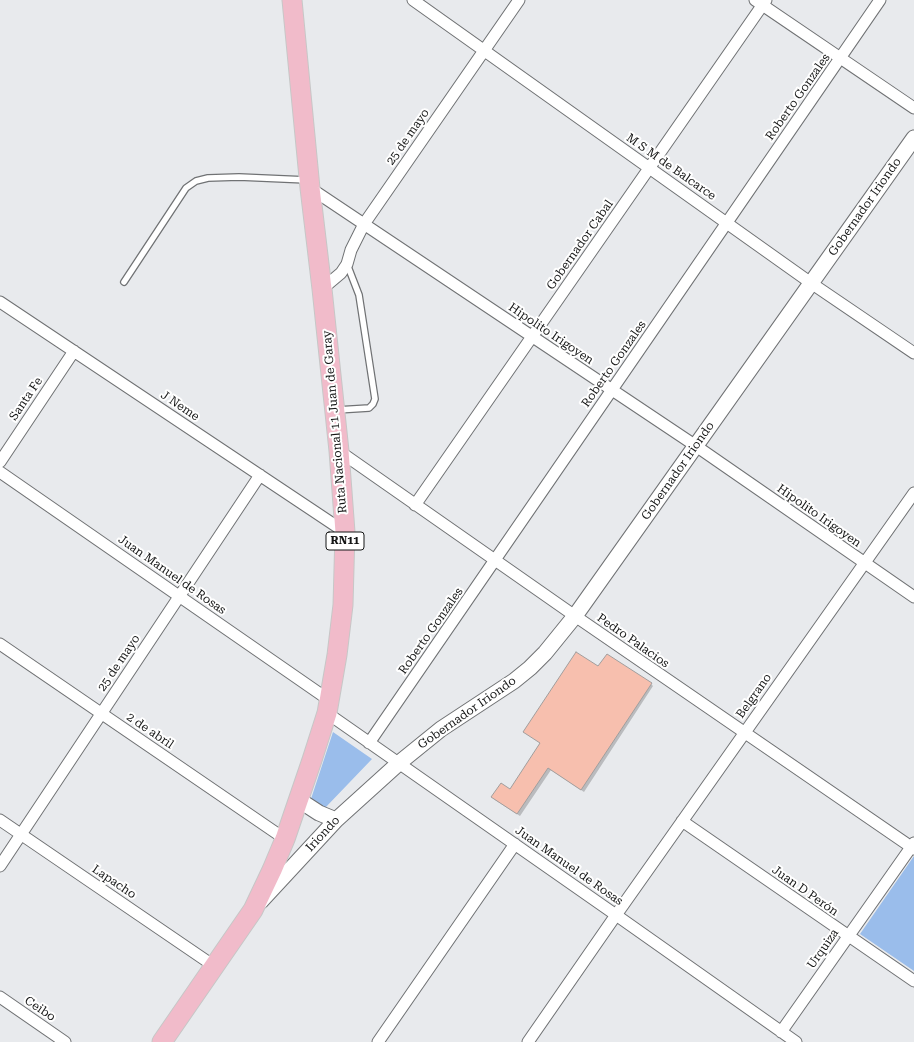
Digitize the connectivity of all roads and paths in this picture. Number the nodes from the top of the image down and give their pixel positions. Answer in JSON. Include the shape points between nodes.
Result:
{"nodes":[{"id":1,"x":292,"y":0,"type":"edge"},
{"id":2,"x":413,"y":0,"type":"edge"},
{"id":3,"x":519,"y":0,"type":"edge"},
{"id":4,"x":880,"y":0,"type":"edge"},
{"id":5,"x":761,"y":2,"type":"edge"},
{"id":6,"x":484,"y":50,"type":"junction"},
{"id":7,"x":840,"y":58,"type":"junction"},
{"id":8,"x":914,"y":108,"type":"edge"},
{"id":9,"x":914,"y":138,"type":"edge"},
{"id":10,"x":649,"y":168,"type":"junction"},
{"id":11,"x":310,"y":184,"type":"junction"},
{"id":12,"x":727,"y":223,"type":"junction"},
{"id":13,"x":364,"y":224,"type":"junction"},
{"id":14,"x":347,"y":264,"type":"junction"},
{"id":15,"x":124,"y":282,"type":"dead end"},
{"id":16,"x":811,"y":283,"type":"junction"},
{"id":17,"x":322,"y":289,"type":"junction"},
{"id":18,"x":0,"y":302,"type":"edge"},
{"id":19,"x":532,"y":337,"type":"junction"},
{"id":20,"x":74,"y":352,"type":"junction"},
{"id":21,"x":914,"y":354,"type":"edge"},
{"id":22,"x":612,"y":391,"type":"junction"},
{"id":23,"x":335,"y":410,"type":"junction"},
{"id":24,"x":696,"y":446,"type":"junction"},
{"id":25,"x":339,"y":451,"type":"junction"},
{"id":26,"x":0,"y":462,"type":"edge"},
{"id":27,"x":0,"y":472,"type":"edge"},
{"id":28,"x":260,"y":475,"type":"junction"},
{"id":29,"x":914,"y":493,"type":"edge"},
{"id":30,"x":415,"y":505,"type":"junction"},
{"id":31,"x":345,"y":532,"type":"junction"},
{"id":32,"x":495,"y":561,"type":"junction"},
{"id":33,"x":865,"y":563,"type":"junction"},
{"id":34,"x":180,"y":596,"type":"junction"},
{"id":35,"x":914,"y":597,"type":"edge"},
{"id":36,"x":575,"y":616,"type":"junction"},
{"id":37,"x":0,"y":644,"type":"edge"},
{"id":38,"x":328,"y":706,"type":"junction"},
{"id":39,"x":101,"y":713,"type":"junction"},
{"id":40,"x":744,"y":733,"type":"junction"},
{"id":41,"x":369,"y":743,"type":"junction"},
{"id":42,"x":399,"y":763,"type":"junction"},
{"id":43,"x":299,"y":800,"type":"junction"},
{"id":44,"x":0,"y":820,"type":"edge"},
{"id":45,"x":336,"y":820,"type":"junction"},
{"id":46,"x":682,"y":821,"type":"junction"},
{"id":47,"x":21,"y":834,"type":"junction"},
{"id":48,"x":285,"y":840,"type":"junction"},
{"id":49,"x":515,"y":844,"type":"junction"},
{"id":50,"x":913,"y":846,"type":"edge"},
{"id":51,"x":0,"y":866,"type":"edge"},
{"id":52,"x":253,"y":910,"type":"junction"},
{"id":53,"x":616,"y":915,"type":"junction"},
{"id":54,"x":848,"y":936,"type":"junction"},
{"id":55,"x":214,"y":966,"type":"junction"},
{"id":56,"x":914,"y":981,"type":"edge"},
{"id":57,"x":0,"y":998,"type":"edge"},
{"id":58,"x":781,"y":1032,"type":"junction"},
{"id":59,"x":65,"y":1042,"type":"edge"},
{"id":60,"x":162,"y":1042,"type":"edge"},
{"id":61,"x":378,"y":1042,"type":"edge"},
{"id":62,"x":528,"y":1042,"type":"edge"},
{"id":63,"x":796,"y":1042,"type":"edge"}],
"edges":[{"from":1,"to":11,"type":"highway","name":"Ruta Nacional 11 Juan de Garay","number":"RN11"},
{"from":2,"to":6,"type":"street","name":"M S M de Balcarce"},
{"from":3,"to":6,"type":"street","name":"25 de mayo"},
{"from":4,"to":7,"type":"street","name":"Roberto Gonzales"},
{"from":5,"to":7,"type":"street"},
{"from":5,"to":10,"type":"street","name":"Gobernador Cabal"},
{"from":6,"to":10,"type":"street","name":"M S M de Balcarce"},
{"from":6,"to":13,"type":"street","name":"25 de mayo"},
{"from":7,"to":8,"type":"street"},
{"from":7,"to":12,"type":"street","name":"Roberto Gonzales"},
{"from":9,"to":16,"type":"main road","name":"Gobernador Iriondo"},
{"from":10,"to":12,"type":"street","name":"M S M de Balcarce"},
{"from":10,"to":19,"type":"street","name":"Gobernador Cabal"},
{"from":11,"to":13,"type":"street","name":"Hipolito Irigoyen"},
{"from":11,"to":15,"type":"lane","via":[[239,178],[196,180],[186,188]]},
{"from":11,"to":17,"type":"highway","name":"Ruta Nacional 11 Juan de Garay","number":"RN11"},
{"from":12,"to":16,"type":"street","name":"M S M de Balcarce"},
{"from":12,"to":22,"type":"street","name":"Roberto Gonzales"},
{"from":13,"to":14,"type":"street","name":"25 de mayo"},
{"from":13,"to":19,"type":"street","name":"Hipolito Irigoyen"},
{"from":14,"to":17,"type":"street","name":"25 de mayo","via":[[341,273]]},
{"from":14,"to":23,"type":"lane","via":[[359,295],[375,399],[369,408]]},
{"from":16,"to":21,"type":"street","name":"M S M de Balcarce"},
{"from":16,"to":24,"type":"main road","name":"Gobernador Iriondo"},
{"from":17,"to":23,"type":"highway","name":"Ruta Nacional 11 Juan de Garay","number":"RN11"},
{"from":18,"to":20,"type":"street","name":"J Neme"},
{"from":19,"to":22,"type":"street","name":"Hipolito Irigoyen"},
{"from":19,"to":30,"type":"street","name":"Gobernador Cabal"},
{"from":20,"to":26,"type":"street","name":"Santa Fe"},
{"from":20,"to":28,"type":"street","name":"J Neme"},
{"from":22,"to":24,"type":"street","name":"Hipolito Irigoyen"},
{"from":22,"to":32,"type":"street","name":"Roberto Gonzales"},
{"from":23,"to":25,"type":"highway","name":"Ruta Nacional 11 Juan de Garay","number":"RN11"},
{"from":24,"to":33,"type":"street","name":"Hipolito Irigoyen"},
{"from":24,"to":36,"type":"main road","name":"Gobernador Iriondo"},
{"from":25,"to":30,"type":"street","name":"Pedro Palacios"},
{"from":25,"to":31,"type":"highway","name":"Ruta Nacional 11 Juan de Garay","number":"RN11"},
{"from":27,"to":34,"type":"street","name":"Juan Manuel de Rosas"},
{"from":28,"to":31,"type":"street","name":"J Neme"},
{"from":28,"to":34,"type":"street","name":"25 de mayo"},
{"from":29,"to":33,"type":"street","name":"Belgrano"},
{"from":30,"to":32,"type":"street","name":"Pedro Palacios"},
{"from":31,"to":38,"type":"highway","name":"Ruta Nacional 11 Juan de Garay","number":"RN11","via":[[343,605]]},
{"from":32,"to":36,"type":"street","name":"Pedro Palacios"},
{"from":32,"to":41,"type":"street","name":"Roberto Gonzales"},
{"from":33,"to":35,"type":"street","name":"Hipolito Irigoyen"},
{"from":33,"to":40,"type":"street","name":"Belgrano"},
{"from":34,"to":38,"type":"street","name":"Juan Manuel de Rosas"},
{"from":34,"to":39,"type":"street","name":"25 de mayo"},
{"from":36,"to":40,"type":"street","name":"Pedro Palacios"},
{"from":36,"to":42,"type":"main road","name":"Gobernador Iriondo","via":[[530,668],[442,729]]},
{"from":37,"to":39,"type":"street","name":"2 de abril"},
{"from":38,"to":41,"type":"street","name":"Juan Manuel de Rosas"},
{"from":38,"to":43,"type":"highway","name":"Ruta Nacional 11 Juan de Garay","number":"RN11"},
{"from":39,"to":47,"type":"street","name":"25 de mayo"},
{"from":39,"to":48,"type":"street","name":"2 de abril"},
{"from":40,"to":46,"type":"street","name":"Belgrano"},
{"from":40,"to":50,"type":"street","name":"Pedro Palacios"},
{"from":41,"to":42,"type":"street","name":"Juan Manuel de Rosas"},
{"from":42,"to":45,"type":"main road","name":"Iriondo"},
{"from":42,"to":49,"type":"street","name":"Juan Manuel de Rosas"},
{"from":43,"to":45,"type":"main road"},
{"from":43,"to":48,"type":"highway","name":"Ruta Nacional 11 Juan de Garay","number":"RN11"},
{"from":44,"to":47,"type":"street","name":"Lapacho"},
{"from":45,"to":52,"type":"main road","name":"Iriondo"},
{"from":46,"to":53,"type":"street","name":"Belgrano"},
{"from":46,"to":54,"type":"street","name":"Juan D Perón"},
{"from":47,"to":51,"type":"street","name":"25 de mayo"},
{"from":47,"to":55,"type":"street","name":"Lapacho"},
{"from":48,"to":52,"type":"highway","name":"Ruta Nacional 11 Juan de Garay","number":"RN11"},
{"from":49,"to":53,"type":"street","name":"Juan Manuel de Rosas"},
{"from":49,"to":61,"type":"street"},
{"from":50,"to":54,"type":"street","name":"Urquiza"},
{"from":52,"to":55,"type":"highway","name":"Ruta Nacional 11 Juan de Garay","number":"RN11"},
{"from":53,"to":58,"type":"street","name":"Juan Manuel de Rosas"},
{"from":53,"to":62,"type":"street","name":"Belgrano"},
{"from":54,"to":56,"type":"street","name":"Juan D Perón"},
{"from":54,"to":58,"type":"street","name":"Urquiza"},
{"from":55,"to":60,"type":"highway","name":"Ruta Nacional 11 Juan de Garay","number":"RN11"},
{"from":57,"to":59,"type":"street","name":"Ceibo"},
{"from":58,"to":63,"type":"street","name":"Juan Manuel de Rosas"}]}
